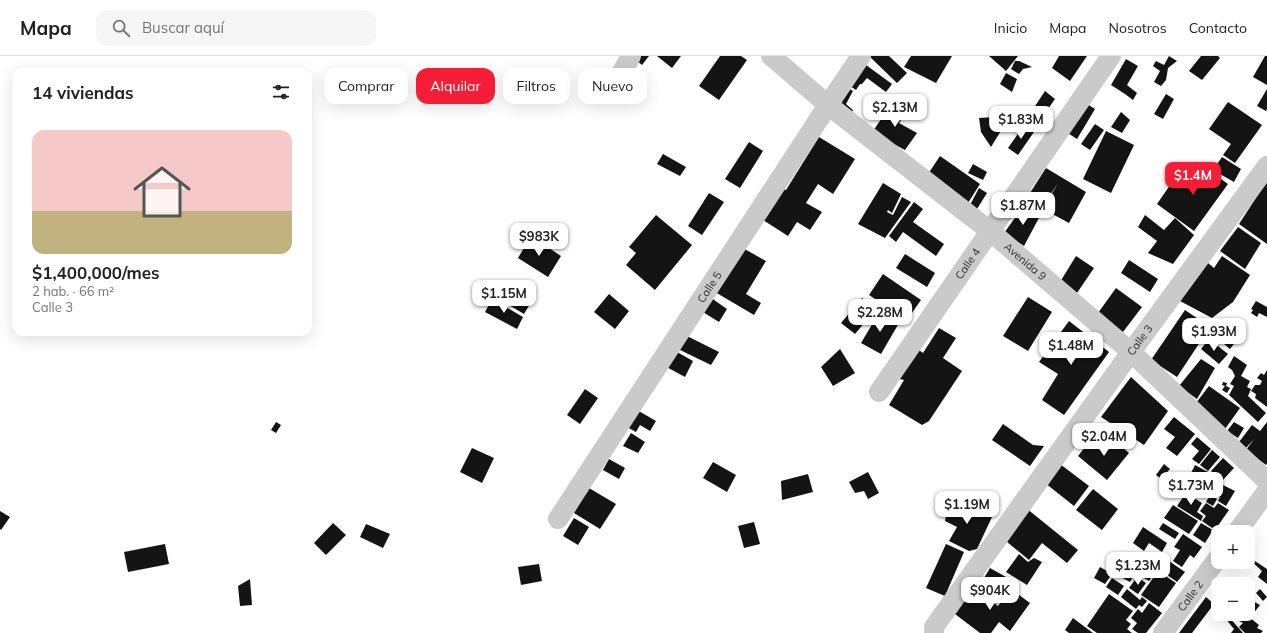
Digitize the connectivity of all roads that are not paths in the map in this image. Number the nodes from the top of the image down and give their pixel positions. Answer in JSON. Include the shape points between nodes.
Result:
{"nodes":[{"id":1,"x":631,"y":56,"type":"edge"},
{"id":2,"x":771,"y":56,"type":"edge"},
{"id":3,"x":861,"y":56,"type":"edge"},
{"id":4,"x":1111,"y":56,"type":"edge"},
{"id":5,"x":624,"y":68,"type":"edge"},
{"id":6,"x":828,"y":105,"type":"junction"},
{"id":7,"x":1267,"y":166,"type":"edge"},
{"id":8,"x":990,"y":231,"type":"junction"},
{"id":9,"x":1131,"y":352,"type":"junction"},
{"id":10,"x":879,"y":392,"type":"dead end"},
{"id":11,"x":1267,"y":481,"type":"edge"},
{"id":12,"x":1267,"y":491,"type":"edge"},
{"id":13,"x":558,"y":519,"type":"dead end"},
{"id":14,"x":1242,"y":525,"type":"edge"},
{"id":15,"x":1211,"y":568,"type":"edge"},
{"id":16,"x":934,"y":633,"type":"edge"},
{"id":17,"x":1163,"y":633,"type":"edge"}],
"edges":[{"from":1,"to":5,"type":"street"},
{"from":2,"to":6,"type":"street","name":"Avenida 9"},
{"from":3,"to":6,"type":"street","name":"Calle 5"},
{"from":4,"to":8,"type":"street","name":"Calle 4"},
{"from":6,"to":8,"type":"street","name":"Avenida 9"},
{"from":6,"to":13,"type":"street","name":"Calle 5"},
{"from":7,"to":9,"type":"street","name":"Calle 3"},
{"from":8,"to":9,"type":"street","name":"Avenida 9"},
{"from":8,"to":10,"type":"street","name":"Calle 4"},
{"from":9,"to":11,"type":"street","name":"Avenida 9"},
{"from":9,"to":16,"type":"street","name":"Calle 3","via":[[934,627]]},
{"from":12,"to":14,"type":"street"},
{"from":15,"to":17,"type":"street","name":"Calle 2"}]}
